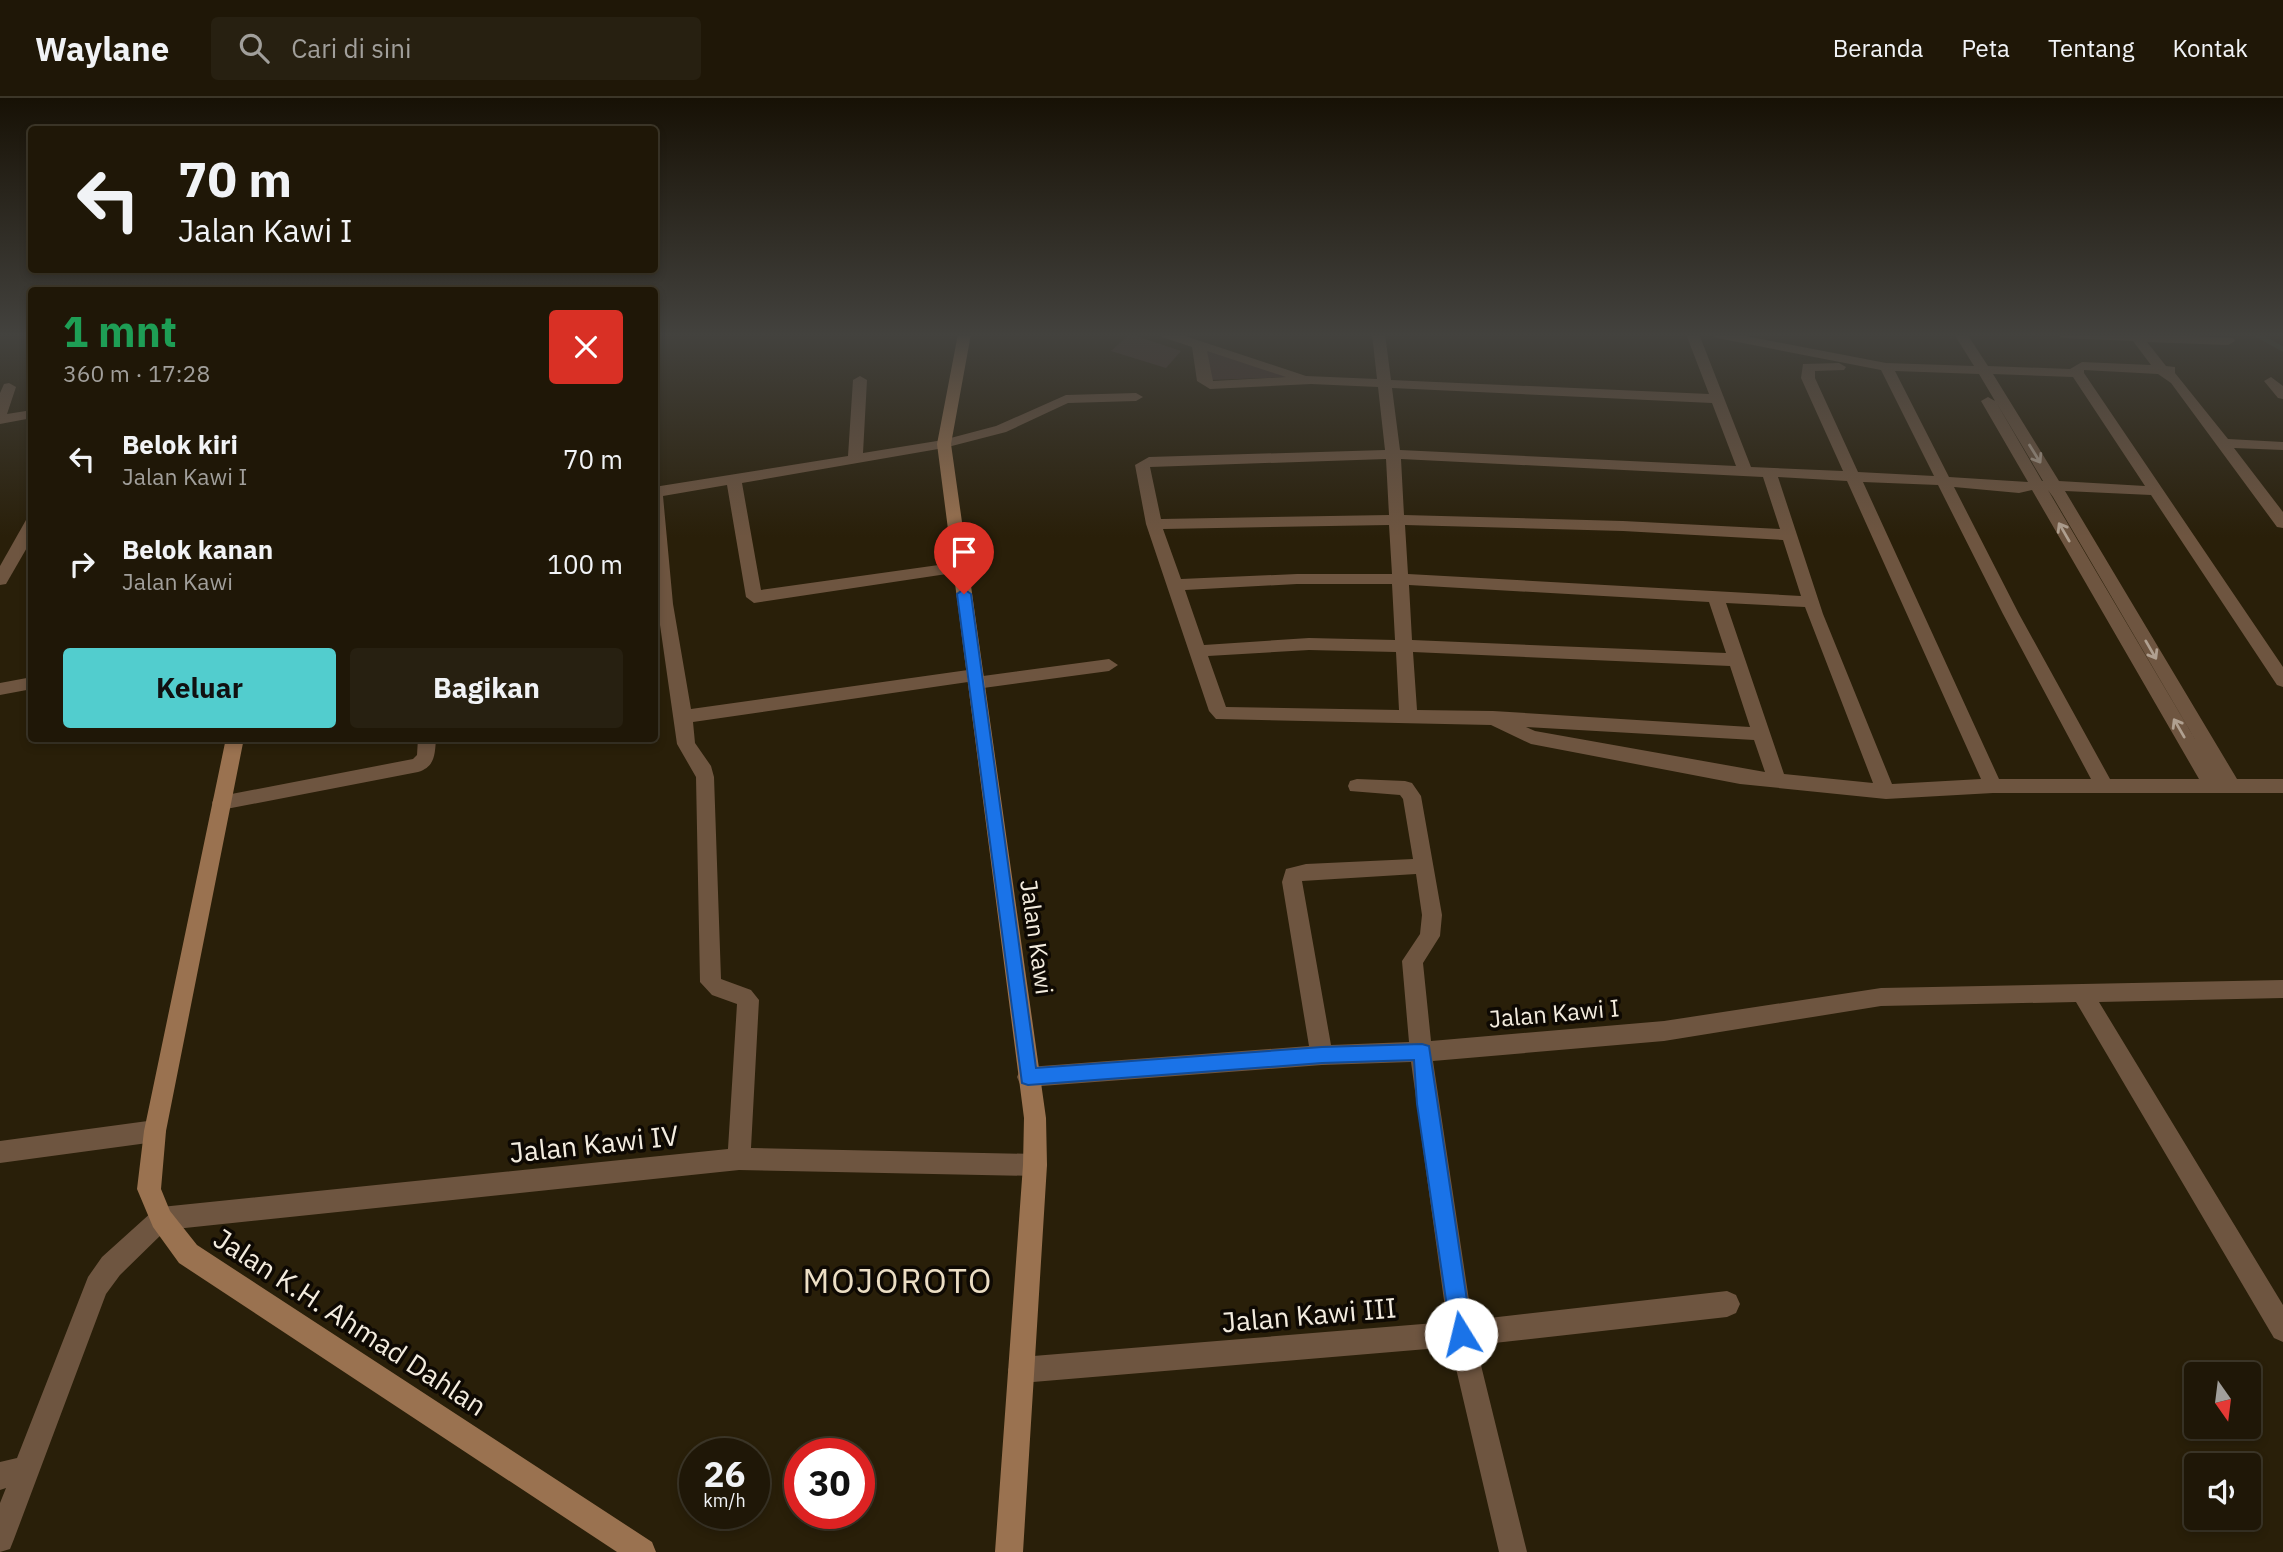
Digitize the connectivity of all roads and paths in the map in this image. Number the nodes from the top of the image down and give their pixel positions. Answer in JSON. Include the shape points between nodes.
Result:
{"nodes":[{"id":1,"x":859,"y":402,"type":"edge"},
{"id":2,"x":952,"y":402,"type":"edge"},
{"id":3,"x":1060,"y":402,"type":"edge"},
{"id":4,"x":1387,"y":402,"type":"edge"},
{"id":5,"x":1719,"y":402,"type":"edge"},
{"id":6,"x":1819,"y":402,"type":"edge"},
{"id":7,"x":1904,"y":402,"type":"edge"},
{"id":8,"x":1995,"y":402,"type":"edge"},
{"id":9,"x":2096,"y":402,"type":"edge"},
{"id":10,"x":2192,"y":402,"type":"edge"},
{"id":11,"x":28,"y":414,"type":"edge"},
{"id":12,"x":0,"y":417,"type":"edge"},
{"id":13,"x":2223,"y":443,"type":"junction"},
{"id":14,"x":944,"y":444,"type":"junction"},
{"id":15,"x":2283,"y":446,"type":"edge"},
{"id":16,"x":1393,"y":454,"type":"junction"},
{"id":17,"x":855,"y":459,"type":"junction"},
{"id":18,"x":1745,"y":471,"type":"junction"},
{"id":19,"x":1769,"y":472,"type":"junction"},
{"id":20,"x":1855,"y":477,"type":"junction"},
{"id":21,"x":734,"y":479,"type":"junction"},
{"id":22,"x":1945,"y":481,"type":"junction"},
{"id":23,"x":2043,"y":490,"type":"junction"},
{"id":24,"x":658,"y":492,"type":"edge"},
{"id":25,"x":2159,"y":496,"type":"junction"},
{"id":26,"x":1396,"y":520,"type":"junction"},
{"id":27,"x":2283,"y":523,"type":"edge"},
{"id":28,"x":1154,"y":524,"type":"junction"},
{"id":29,"x":658,"y":526,"type":"edge"},
{"id":30,"x":28,"y":531,"type":"edge"},
{"id":31,"x":1789,"y":535,"type":"junction"},
{"id":32,"x":19,"y":548,"type":"junction"},
{"id":33,"x":0,"y":550,"type":"edge"},
{"id":34,"x":960,"y":567,"type":"junction"},
{"id":35,"x":1399,"y":579,"type":"junction"},
{"id":36,"x":0,"y":580,"type":"edge"},
{"id":37,"x":1175,"y":586,"type":"junction"},
{"id":38,"x":1716,"y":598,"type":"junction"},
{"id":39,"x":1811,"y":602,"type":"junction"},
{"id":40,"x":1403,"y":646,"type":"junction"},
{"id":41,"x":1199,"y":651,"type":"junction"},
{"id":42,"x":1737,"y":660,"type":"junction"},
{"id":43,"x":1109,"y":665,"type":"dead end"},
{"id":44,"x":976,"y":679,"type":"junction"},
{"id":45,"x":2283,"y":681,"type":"edge"},
{"id":46,"x":28,"y":684,"type":"edge"},
{"id":47,"x":0,"y":689,"type":"edge"},
{"id":48,"x":683,"y":717,"type":"junction"},
{"id":49,"x":1408,"y":717,"type":"junction"},
{"id":50,"x":1493,"y":718,"type":"junction"},
{"id":51,"x":1760,"y":734,"type":"junction"},
{"id":52,"x":234,"y":742,"type":"edge"},
{"id":53,"x":427,"y":742,"type":"edge"},
{"id":54,"x":1777,"y":781,"type":"junction"},
{"id":55,"x":1357,"y":786,"type":"dead end"},
{"id":56,"x":1993,"y":786,"type":"junction"},
{"id":57,"x":2283,"y":786,"type":"edge"},
{"id":58,"x":2105,"y":787,"type":"junction"},
{"id":59,"x":2223,"y":787,"type":"junction"},
{"id":60,"x":1886,"y":792,"type":"junction"},
{"id":61,"x":221,"y":803,"type":"junction"},
{"id":62,"x":1423,"y":866,"type":"junction"},
{"id":63,"x":2283,"y":989,"type":"edge"},
{"id":64,"x":2082,"y":993,"type":"junction"},
{"id":65,"x":1422,"y":1052,"type":"junction"},
{"id":66,"x":1322,"y":1055,"type":"junction"},
{"id":67,"x":1028,"y":1077,"type":"junction"},
{"id":68,"x":155,"y":1131,"type":"junction"},
{"id":69,"x":0,"y":1153,"type":"edge"},
{"id":70,"x":739,"y":1159,"type":"junction"},
{"id":71,"x":1035,"y":1165,"type":"junction"},
{"id":72,"x":161,"y":1219,"type":"junction"},
{"id":73,"x":1727,"y":1304,"type":"dead end"},
{"id":74,"x":2283,"y":1329,"type":"edge"},
{"id":75,"x":1461,"y":1334,"type":"junction"},
{"id":76,"x":1021,"y":1370,"type":"junction"},
{"id":77,"x":13,"y":1473,"type":"edge"},
{"id":78,"x":0,"y":1539,"type":"edge"},
{"id":79,"x":642,"y":1552,"type":"edge"},
{"id":80,"x":1009,"y":1552,"type":"edge"},
{"id":81,"x":1513,"y":1552,"type":"edge"}],
"edges":[{"from":1,"to":17,"type":"street"},
{"from":2,"to":14,"type":"main road","name":"Jalan Kawi"},
{"from":3,"to":14,"type":"street","via":[[1001,429]]},
{"from":4,"to":16,"type":"street"},
{"from":5,"to":18,"type":"street"},
{"from":6,"to":20,"type":"street"},
{"from":7,"to":22,"type":"street"},
{"from":8,"to":23,"type":"street"},
{"from":9,"to":25,"type":"street"},
{"from":10,"to":13,"type":"street"},
{"from":11,"to":12,"type":"street"},
{"from":13,"to":15,"type":"street"},
{"from":13,"to":27,"type":"street"},
{"from":14,"to":17,"type":"street"},
{"from":14,"to":34,"type":"main road","name":"Jalan Kawi"},
{"from":16,"to":18,"type":"street"},
{"from":16,"to":26,"type":"street"},
{"from":16,"to":28,"type":"street","via":[[1144,464]]},
{"from":17,"to":21,"type":"street"},
{"from":18,"to":19,"type":"street"},
{"from":19,"to":20,"type":"street"},
{"from":19,"to":31,"type":"street"},
{"from":20,"to":22,"type":"street"},
{"from":20,"to":56,"type":"street"},
{"from":21,"to":24,"type":"street"},
{"from":21,"to":34,"type":"street","via":[[754,597]]},
{"from":22,"to":23,"type":"street"},
{"from":22,"to":58,"type":"street"},
{"from":23,"to":25,"type":"street"},
{"from":23,"to":59,"type":"street"},
{"from":25,"to":45,"type":"street"},
{"from":26,"to":28,"type":"street"},
{"from":26,"to":31,"type":"street"},
{"from":26,"to":35,"type":"street"},
{"from":28,"to":37,"type":"street"},
{"from":29,"to":48,"type":"street"},
{"from":30,"to":32,"type":"street"},
{"from":31,"to":39,"type":"street"},
{"from":32,"to":33,"type":"street"},
{"from":32,"to":36,"type":"street"},
{"from":34,"to":44,"type":"main road","name":"Jalan Kawi"},
{"from":35,"to":37,"type":"street"},
{"from":35,"to":38,"type":"street"},
{"from":35,"to":40,"type":"street"},
{"from":37,"to":41,"type":"street"},
{"from":38,"to":39,"type":"street"},
{"from":38,"to":42,"type":"street"},
{"from":39,"to":60,"type":"street"},
{"from":40,"to":41,"type":"street"},
{"from":40,"to":42,"type":"street"},
{"from":40,"to":49,"type":"street"},
{"from":41,"to":49,"type":"street","via":[[1222,714]]},
{"from":42,"to":51,"type":"street"},
{"from":43,"to":44,"type":"street"},
{"from":44,"to":48,"type":"street"},
{"from":44,"to":67,"type":"main road","name":"Jalan Kawi"},
{"from":46,"to":47,"type":"street"},
{"from":48,"to":70,"type":"street","via":[[686,744],[705,777],[711,982],[717,989],[748,1000]]},
{"from":49,"to":50,"type":"street"},
{"from":50,"to":51,"type":"street"},
{"from":50,"to":54,"type":"street","via":[[1531,737]]},
{"from":51,"to":54,"type":"street"},
{"from":52,"to":61,"type":"main road","name":"Jalan K.H. Ahmad Dahlan"},
{"from":53,"to":61,"type":"street","via":[[426,758],[418,765]]},
{"from":54,"to":60,"type":"street"},
{"from":55,"to":62,"type":"street","via":[[1408,792],[1416,811]]},
{"from":56,"to":58,"type":"street"},
{"from":56,"to":60,"type":"street"},
{"from":57,"to":59,"type":"street"},
{"from":58,"to":59,"type":"street"},
{"from":61,"to":68,"type":"main road","name":"Jalan K.H. Ahmad Dahlan"},
{"from":62,"to":65,"type":"street","via":[[1432,915],[1430,936],[1412,961]]},
{"from":62,"to":66,"type":"street","via":[[1293,875]]},
{"from":63,"to":64,"type":"street","name":"Jalan Kawi I"},
{"from":64,"to":65,"type":"street","name":"Jalan Kawi I","via":[[1881,997],[1664,1031]]},
{"from":64,"to":74,"type":"street"},
{"from":65,"to":66,"type":"street","name":"Jalan Kawi I"},
{"from":65,"to":75,"type":"street"},
{"from":66,"to":67,"type":"street","name":"Jalan Kawi I"},
{"from":67,"to":71,"type":"main road","name":"Jalan Kawi","via":[[1035,1118]]},
{"from":68,"to":69,"type":"street"},
{"from":68,"to":72,"type":"main road","name":"Jalan K.H. Ahmad Dahlan","via":[[149,1189]]},
{"from":70,"to":71,"type":"street","name":"Jalan Kawi IV"},
{"from":70,"to":72,"type":"street","name":"Jalan Kawi IV"},
{"from":71,"to":76,"type":"main road","name":"Jalan Kawi"},
{"from":72,"to":77,"type":"street","via":[[111,1266],[97,1286]]},
{"from":72,"to":79,"type":"main road","name":"Jalan K.H. Ahmad Dahlan","via":[[188,1254]]},
{"from":73,"to":75,"type":"street","name":"Jalan Kawi III"},
{"from":75,"to":76,"type":"street","name":"Jalan Kawi III"},
{"from":75,"to":81,"type":"street"},
{"from":76,"to":80,"type":"main road","name":"Jalan Kawi"},
{"from":77,"to":78,"type":"street"}]}
